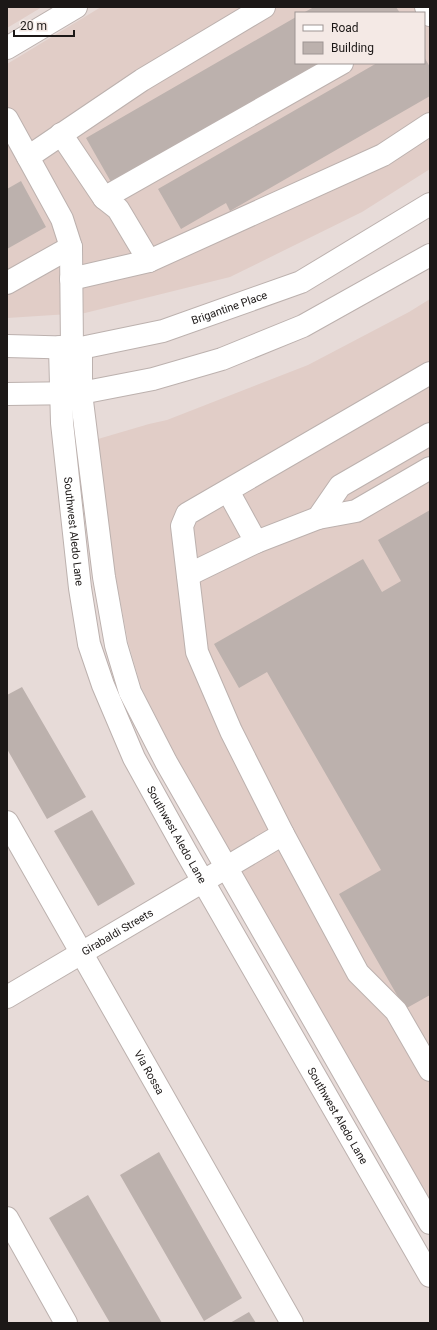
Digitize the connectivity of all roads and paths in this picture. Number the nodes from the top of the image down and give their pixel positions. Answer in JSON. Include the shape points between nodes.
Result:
{"nodes":[{"id":1,"x":76,"y":7,"type":"edge"},
{"id":2,"x":264,"y":7,"type":"edge"},
{"id":3,"x":7,"y":48,"type":"edge"},
{"id":4,"x":340,"y":64,"type":"edge"},
{"id":5,"x":7,"y":119,"type":"edge"},
{"id":6,"x":430,"y":124,"type":"edge"},
{"id":7,"x":61,"y":134,"type":"junction"},
{"id":8,"x":28,"y":157,"type":"junction"},
{"id":9,"x":104,"y":198,"type":"junction"},
{"id":10,"x":430,"y":204,"type":"edge"},
{"id":11,"x":71,"y":247,"type":"junction"},
{"id":12,"x":149,"y":261,"type":"junction"},
{"id":13,"x":424,"y":263,"type":"edge"},
{"id":14,"x":71,"y":279,"type":"junction"},
{"id":15,"x":7,"y":283,"type":"edge"},
{"id":16,"x":7,"y":346,"type":"edge"},
{"id":17,"x":71,"y":348,"type":"junction"},
{"id":18,"x":430,"y":373,"type":"edge"},
{"id":19,"x":71,"y":393,"type":"junction"},
{"id":20,"x":7,"y":394,"type":"edge"},
{"id":21,"x":430,"y":434,"type":"edge"},
{"id":22,"x":430,"y":468,"type":"edge"},
{"id":23,"x":228,"y":491,"type":"junction"},
{"id":24,"x":318,"y":518,"type":"junction"},
{"id":25,"x":256,"y":542,"type":"junction"},
{"id":26,"x":188,"y":575,"type":"junction"},
{"id":27,"x":7,"y":822,"type":"edge"},
{"id":28,"x":283,"y":834,"type":"junction"},
{"id":29,"x":227,"y":867,"type":"junction"},
{"id":30,"x":203,"y":880,"type":"junction"},
{"id":31,"x":82,"y":953,"type":"junction"},
{"id":32,"x":7,"y":997,"type":"edge"},
{"id":33,"x":430,"y":1070,"type":"edge"},
{"id":34,"x":7,"y":1218,"type":"edge"},
{"id":35,"x":430,"y":1223,"type":"edge"},
{"id":36,"x":430,"y":1276,"type":"edge"},
{"id":37,"x":66,"y":1323,"type":"edge"},
{"id":38,"x":292,"y":1323,"type":"edge"}],
"edges":[{"from":1,"to":3,"type":"street"},
{"from":2,"to":7,"type":"street","via":[[142,80]]},
{"from":4,"to":9,"type":"street"},
{"from":5,"to":8,"type":"street","name":"Southwest Aledo Lane"},
{"from":6,"to":12,"type":"street","via":[[383,155]]},
{"from":7,"to":8,"type":"street"},
{"from":7,"to":9,"type":"street"},
{"from":8,"to":11,"type":"street","name":"Southwest Aledo Lane","via":[[62,219]]},
{"from":9,"to":12,"type":"street","via":[[118,210]]},
{"from":10,"to":17,"type":"street","name":"Brigantine Place","via":[[300,282],[163,331]]},
{"from":11,"to":14,"type":"street","name":"Southwest Aledo Lane"},
{"from":11,"to":15,"type":"street"},
{"from":12,"to":14,"type":"street"},
{"from":13,"to":19,"type":"street","via":[[303,326],[222,359],[153,380]]},
{"from":14,"to":17,"type":"street","name":"Southwest Aledo Lane"},
{"from":16,"to":17,"type":"street","name":"Brigantine Place"},
{"from":17,"to":19,"type":"street","name":"Southwest Aledo Lane"},
{"from":18,"to":23,"type":"street"},
{"from":19,"to":20,"type":"street"},
{"from":19,"to":29,"type":"street","name":"Southwest Aledo Lane","via":[[116,645],[130,692],[166,762]]},
{"from":19,"to":30,"type":"street","name":"Southwest Aledo Lane","via":[[62,423],[79,580],[89,644],[103,685],[134,758]]},
{"from":21,"to":24,"type":"street","via":[[340,486]]},
{"from":22,"to":24,"type":"street","via":[[356,512]]},
{"from":23,"to":25,"type":"street"},
{"from":23,"to":26,"type":"street","via":[[187,514],[182,526]]},
{"from":24,"to":25,"type":"street"},
{"from":25,"to":26,"type":"street"},
{"from":26,"to":28,"type":"street","via":[[197,652],[231,731]]},
{"from":27,"to":31,"type":"street","name":"Via Rossa"},
{"from":28,"to":29,"type":"street","name":"Girabaldi Streets"},
{"from":28,"to":33,"type":"street","via":[[358,973],[396,1011]]},
{"from":29,"to":30,"type":"street","name":"Girabaldi Streets"},
{"from":29,"to":35,"type":"street","name":"Southwest Aledo Lane"},
{"from":30,"to":31,"type":"street","name":"Girabaldi Streets"},
{"from":30,"to":36,"type":"street","name":"Southwest Aledo Lane"},
{"from":31,"to":32,"type":"street","name":"Girabaldi Streets"},
{"from":31,"to":38,"type":"street","name":"Via Rossa"},
{"from":34,"to":37,"type":"street"}]}
